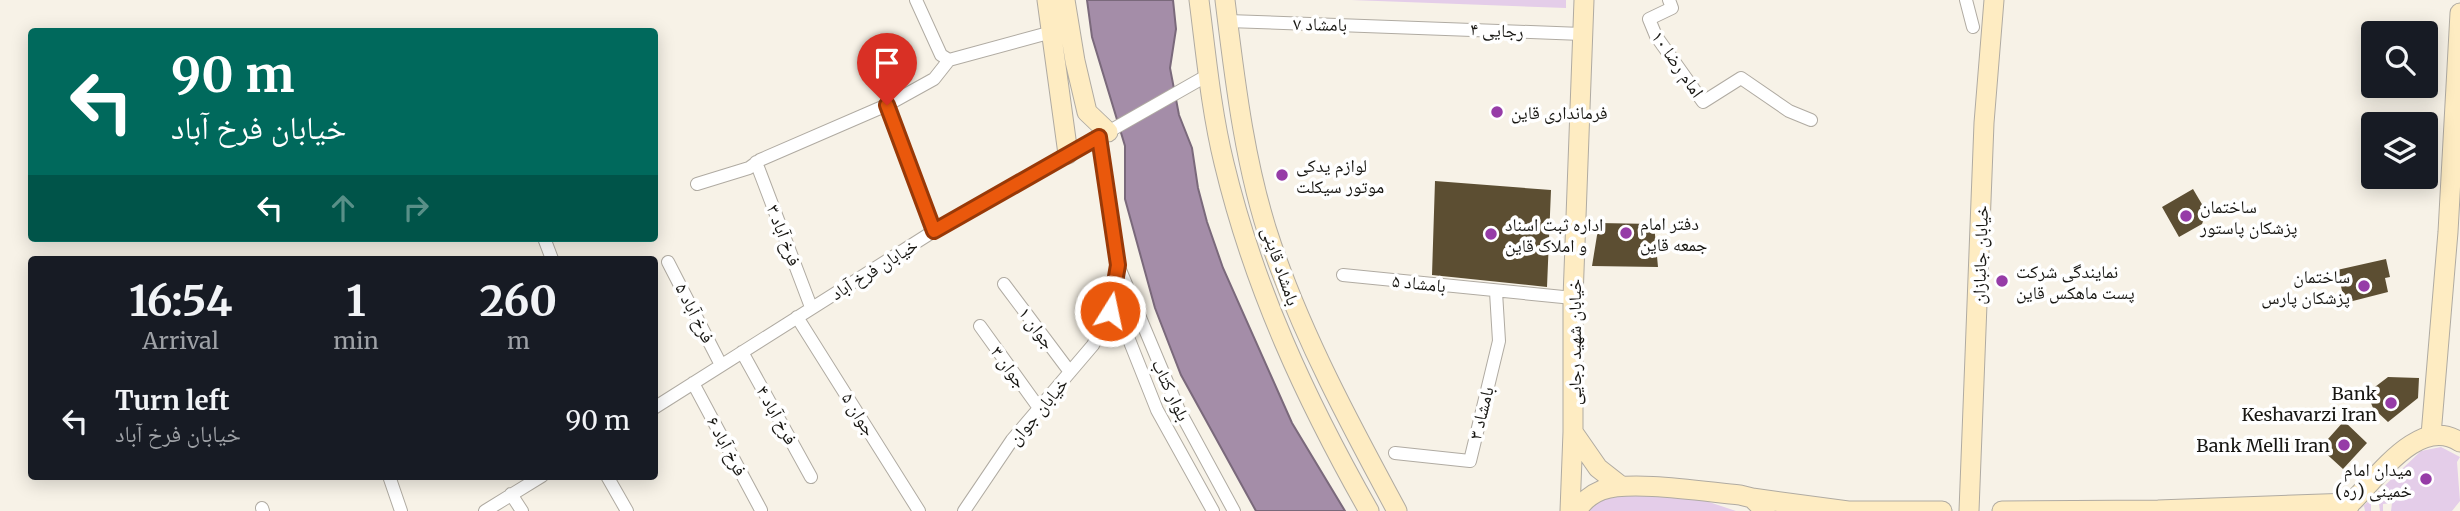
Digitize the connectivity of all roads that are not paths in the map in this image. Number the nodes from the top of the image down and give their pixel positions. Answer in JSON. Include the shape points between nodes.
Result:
{"nodes":[{"id":1,"x":916,"y":0,"type":"edge"},
{"id":2,"x":1047,"y":0,"type":"edge"},
{"id":3,"x":1065,"y":0,"type":"edge"},
{"id":4,"x":1199,"y":0,"type":"edge"},
{"id":5,"x":1225,"y":0,"type":"edge"},
{"id":6,"x":1584,"y":0,"type":"edge"},
{"id":7,"x":1669,"y":0,"type":"edge"},
{"id":8,"x":1966,"y":0,"type":"edge"},
{"id":9,"x":1994,"y":0,"type":"edge"},
{"id":10,"x":2460,"y":13,"type":"edge"},
{"id":11,"x":1228,"y":21,"type":"junction"},
{"id":12,"x":1412,"y":26,"type":"joint"},
{"id":13,"x":1973,"y":27,"type":"dead end"},
{"id":14,"x":1052,"y":32,"type":"junction"},
{"id":15,"x":1582,"y":34,"type":"junction"},
{"id":16,"x":949,"y":60,"type":"junction"},
{"id":17,"x":1209,"y":75,"type":"junction"},
{"id":18,"x":887,"y":105,"type":"junction"},
{"id":19,"x":1811,"y":120,"type":"dead end"},
{"id":20,"x":1103,"y":134,"type":"junction"},
{"id":21,"x":1068,"y":154,"type":"junction"},
{"id":22,"x":756,"y":162,"type":"junction"},
{"id":23,"x":697,"y":184,"type":"dead end"},
{"id":24,"x":934,"y":231,"type":"junction"},
{"id":25,"x":668,"y":261,"type":"dead end"},
{"id":26,"x":1118,"y":265,"type":"junction"},
{"id":27,"x":1343,"y":275,"type":"dead end"},
{"id":28,"x":1004,"y":284,"type":"dead end"},
{"id":29,"x":1496,"y":292,"type":"junction"},
{"id":30,"x":1573,"y":298,"type":"junction"},
{"id":31,"x":811,"y":307,"type":"junction"},
{"id":32,"x":1110,"y":311,"type":"junction"},
{"id":33,"x":797,"y":317,"type":"junction"},
{"id":34,"x":979,"y":326,"type":"dead end"},
{"id":35,"x":742,"y":352,"type":"junction"},
{"id":36,"x":721,"y":365,"type":"junction"},
{"id":37,"x":1070,"y":372,"type":"junction"},
{"id":38,"x":693,"y":383,"type":"junction"},
{"id":39,"x":658,"y":405,"type":"edge"},
{"id":40,"x":1039,"y":408,"type":"junction"},
{"id":41,"x":1573,"y":432,"type":"junction"},
{"id":42,"x":2431,"y":435,"type":"junction"},
{"id":43,"x":2460,"y":442,"type":"edge"},
{"id":44,"x":1395,"y":453,"type":"dead end"},
{"id":45,"x":811,"y":477,"type":"dead end"},
{"id":46,"x":390,"y":480,"type":"edge"},
{"id":47,"x":535,"y":480,"type":"edge"},
{"id":48,"x":609,"y":480,"type":"edge"},
{"id":49,"x":1621,"y":486,"type":"junction"},
{"id":50,"x":511,"y":494,"type":"junction"},
{"id":51,"x":1759,"y":504,"type":"edge"},
{"id":52,"x":2349,"y":507,"type":"edge"},
{"id":53,"x":761,"y":510,"type":"edge"},
{"id":54,"x":401,"y":511,"type":"edge"},
{"id":55,"x":485,"y":511,"type":"edge"},
{"id":56,"x":522,"y":511,"type":"edge"},
{"id":57,"x":627,"y":511,"type":"edge"},
{"id":58,"x":919,"y":511,"type":"edge"},
{"id":59,"x":964,"y":511,"type":"edge"},
{"id":60,"x":1213,"y":511,"type":"edge"},
{"id":61,"x":1234,"y":511,"type":"edge"},
{"id":62,"x":1368,"y":511,"type":"edge"},
{"id":63,"x":1397,"y":511,"type":"edge"},
{"id":64,"x":1570,"y":511,"type":"edge"},
{"id":65,"x":1577,"y":511,"type":"edge"},
{"id":66,"x":1942,"y":511,"type":"edge"},
{"id":67,"x":1969,"y":511,"type":"edge"},
{"id":68,"x":2002,"y":511,"type":"edge"}],
"edges":[{"from":1,"to":16,"type":"street","via":[[941,55]]},
{"from":2,"to":14,"type":"main road"},
{"from":3,"to":20,"type":"main road","via":[[1087,112]]},
{"from":4,"to":17,"type":"main road","name":"بامشاد قاینی"},
{"from":5,"to":11,"type":"main road","name":"بامشاد قاینی"},
{"from":6,"to":15,"type":"main road","name":"خیابان شهید رجایی"},
{"from":7,"to":19,"type":"street","name":"امام رضا ۱۰","via":[[1672,8],[1649,19],[1703,102],[1741,78],[1789,111]]},
{"from":8,"to":13,"type":"street"},
{"from":9,"to":67,"type":"main road","name":"خیابان جانبازان","via":[[1984,123]]},
{"from":10,"to":42,"type":"main road"},
{"from":11,"to":12,"type":"street","name":"بامشاد ۷"},
{"from":11,"to":63,"type":"main road","name":"بامشاد قاینی","via":[[1247,148],[1271,243],[1303,330]]},
{"from":12,"to":15,"type":"street","name":"رجایی ۴"},
{"from":14,"to":16,"type":"street"},
{"from":14,"to":21,"type":"main road"},
{"from":15,"to":30,"type":"main road","name":"خیابان شهید رجایی"},
{"from":16,"to":18,"type":"street","via":[[934,79]]},
{"from":17,"to":20,"type":"street","name":"خیابان فرخ آباد"},
{"from":17,"to":62,"type":"main road","name":"بامشاد قاینی","via":[[1223,161],[1249,255],[1279,337]]},
{"from":18,"to":22,"type":"street"},
{"from":18,"to":24,"type":"street"},
{"from":20,"to":21,"type":"street","name":"خیابان فرخ آباد"},
{"from":20,"to":26,"type":"street"},
{"from":21,"to":24,"type":"street","name":"خیابان فرخ آباد"},
{"from":22,"to":23,"type":"street"},
{"from":22,"to":31,"type":"street","name":"فرخ آباد ۳"},
{"from":24,"to":31,"type":"street","name":"خیابان فرخ آباد"},
{"from":25,"to":36,"type":"street","name":"فرخ آباد ۵"},
{"from":26,"to":32,"type":"street","name":"خیابان جوان"},
{"from":26,"to":61,"type":"street","name":"بلوار کتاب","via":[[1178,408]]},
{"from":27,"to":29,"type":"street","name":"بامشاد ۵"},
{"from":28,"to":37,"type":"street","name":"جوان ۱"},
{"from":29,"to":30,"type":"street","name":"بامشاد ۵"},
{"from":29,"to":44,"type":"street","name":"بامشاد ۳","via":[[1499,341],[1470,461]]},
{"from":30,"to":41,"type":"main road","name":"خیابان شهید رجایی"},
{"from":31,"to":33,"type":"street","name":"خیابان فرخ آباد"},
{"from":32,"to":37,"type":"street","name":"خیابان جوان","via":[[1093,345]]},
{"from":32,"to":60,"type":"street","name":"بلوار کتاب","via":[[1124,327],[1157,410]]},
{"from":33,"to":35,"type":"street","name":"خیابان فرخ آباد"},
{"from":33,"to":58,"type":"street","name":"جوان ۵"},
{"from":34,"to":40,"type":"street","name":"جوان ۳"},
{"from":35,"to":36,"type":"street","name":"خیابان فرخ آباد"},
{"from":35,"to":45,"type":"street","name":"فرخ آباد ۴"},
{"from":36,"to":38,"type":"street","name":"خیابان فرخ آباد"},
{"from":37,"to":40,"type":"street","name":"خیابان جوان"},
{"from":38,"to":39,"type":"street","name":"خیابان فرخ آباد"},
{"from":38,"to":53,"type":"street","name":"فرخ آباد ۶"},
{"from":40,"to":59,"type":"street","name":"خیابان جوان"},
{"from":41,"to":49,"type":"main road","via":[[1598,468]]},
{"from":41,"to":64,"type":"main road","name":"خیابان شهید رجایی"},
{"from":42,"to":43,"type":"main road","via":[[2441,433]]},
{"from":42,"to":52,"type":"main road","via":[[2405,449]]},
{"from":46,"to":54,"type":"street"},
{"from":47,"to":50,"type":"street"},
{"from":48,"to":57,"type":"street"},
{"from":49,"to":51,"type":"main road"},
{"from":49,"to":65,"type":"main road","via":[[1599,491]]},
{"from":50,"to":55,"type":"street"},
{"from":50,"to":56,"type":"street"},
{"from":51,"to":66,"type":"main road"},
{"from":52,"to":68,"type":"main road"}]}
